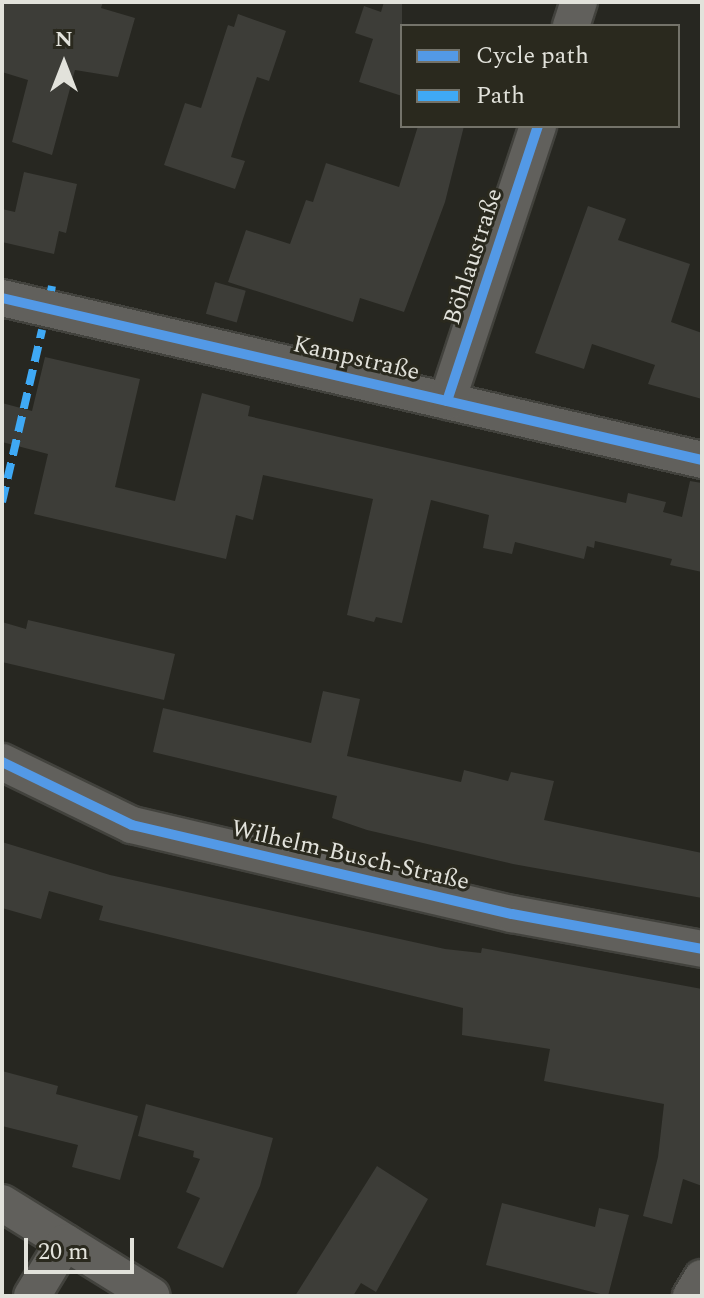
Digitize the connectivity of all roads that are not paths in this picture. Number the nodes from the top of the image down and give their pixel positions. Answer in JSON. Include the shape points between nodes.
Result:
{"nodes":[{"id":1,"x":579,"y":2,"type":"edge"},
{"id":2,"x":572,"y":24,"type":"edge"},
{"id":3,"x":537,"y":128,"type":"edge"},
{"id":4,"x":2,"y":298,"type":"edge"},
{"id":5,"x":447,"y":401,"type":"junction"},
{"id":6,"x":702,"y":460,"type":"edge"},
{"id":7,"x":2,"y":762,"type":"edge"},
{"id":8,"x":702,"y":949,"type":"edge"},
{"id":9,"x":2,"y":1203,"type":"edge"},
{"id":10,"x":65,"y":1242,"type":"junction"},
{"id":11,"x":702,"y":1278,"type":"edge"},
{"id":12,"x":32,"y":1296,"type":"edge"},
{"id":13,"x":152,"y":1296,"type":"edge"},
{"id":14,"x":691,"y":1296,"type":"edge"}],
"edges":[{"from":1,"to":2,"type":"street"},
{"from":3,"to":5,"type":"street","name":"Böhlaustraße"},
{"from":4,"to":5,"type":"street","name":"Kampstraße"},
{"from":5,"to":6,"type":"street","name":"Kampstraße"},
{"from":7,"to":8,"type":"street","name":"Wilhelm-Busch-Straße","via":[[132,825],[512,914]]},
{"from":9,"to":10,"type":"street"},
{"from":10,"to":12,"type":"street"},
{"from":10,"to":13,"type":"street"},
{"from":11,"to":14,"type":"street"}]}
